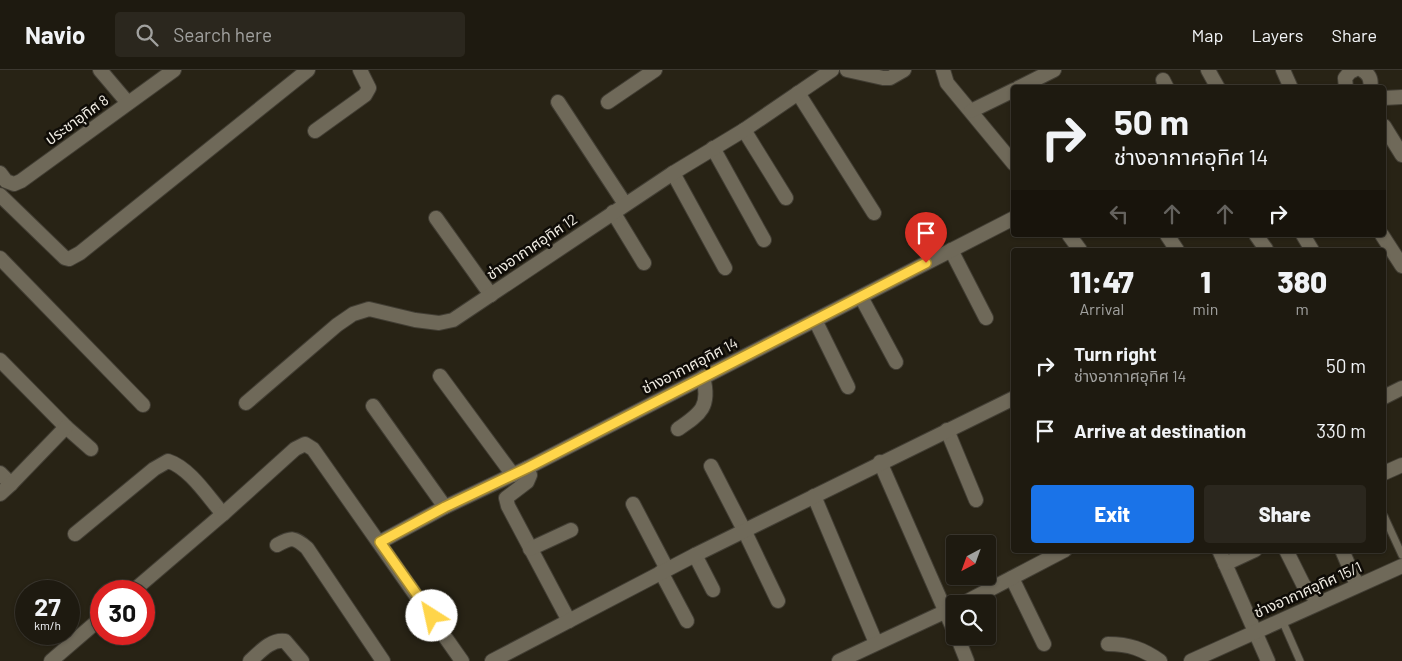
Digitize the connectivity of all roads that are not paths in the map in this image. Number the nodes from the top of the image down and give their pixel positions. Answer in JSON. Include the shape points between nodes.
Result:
{"nodes":[{"id":1,"x":100,"y":70,"type":"edge"},
{"id":2,"x":174,"y":70,"type":"edge"},
{"id":3,"x":308,"y":70,"type":"edge"},
{"id":4,"x":360,"y":70,"type":"edge"},
{"id":5,"x":655,"y":70,"type":"edge"},
{"id":6,"x":832,"y":70,"type":"edge"},
{"id":7,"x":847,"y":70,"type":"edge"},
{"id":8,"x":904,"y":70,"type":"edge"},
{"id":9,"x":943,"y":70,"type":"edge"},
{"id":10,"x":1054,"y":70,"type":"edge"},
{"id":11,"x":1208,"y":70,"type":"edge"},
{"id":12,"x":1283,"y":70,"type":"edge"},
{"id":13,"x":1357,"y":70,"type":"edge"},
{"id":14,"x":1024,"y":85,"type":"edge"},
{"id":15,"x":1216,"y":85,"type":"edge"},
{"id":16,"x":1290,"y":85,"type":"edge"},
{"id":17,"x":1344,"y":85,"type":"edge"},
{"id":18,"x":1371,"y":85,"type":"edge"},
{"id":19,"x":1011,"y":91,"type":"edge"},
{"id":20,"x":798,"y":93,"type":"junction"},
{"id":21,"x":1402,"y":97,"type":"edge"},
{"id":22,"x":1386,"y":98,"type":"edge"},
{"id":23,"x":558,"y":102,"type":"dead end"},
{"id":24,"x":608,"y":102,"type":"dead end"},
{"id":25,"x":128,"y":103,"type":"junction"},
{"id":26,"x":971,"y":110,"type":"junction"},
{"id":27,"x":1386,"y":129,"type":"edge"},
{"id":28,"x":744,"y":130,"type":"junction"},
{"id":29,"x":315,"y":131,"type":"dead end"},
{"id":30,"x":713,"y":148,"type":"junction"},
{"id":31,"x":1402,"y":155,"type":"edge"},
{"id":32,"x":1011,"y":160,"type":"edge"},
{"id":33,"x":0,"y":173,"type":"edge"},
{"id":34,"x":673,"y":173,"type":"junction"},
{"id":35,"x":0,"y":195,"type":"edge"},
{"id":36,"x":786,"y":198,"type":"dead end"},
{"id":37,"x":625,"y":204,"type":"junction"},
{"id":38,"x":613,"y":212,"type":"junction"},
{"id":39,"x":874,"y":213,"type":"dead end"},
{"id":40,"x":436,"y":218,"type":"dead end"},
{"id":41,"x":1011,"y":220,"type":"edge"},
{"id":42,"x":1070,"y":237,"type":"edge"},
{"id":43,"x":1168,"y":237,"type":"edge"},
{"id":44,"x":1257,"y":237,"type":"edge"},
{"id":45,"x":1304,"y":237,"type":"edge"},
{"id":46,"x":1383,"y":237,"type":"edge"},
{"id":47,"x":764,"y":240,"type":"dead end"},
{"id":48,"x":1079,"y":248,"type":"edge"},
{"id":49,"x":1176,"y":248,"type":"edge"},
{"id":50,"x":1265,"y":248,"type":"edge"},
{"id":51,"x":1311,"y":248,"type":"edge"},
{"id":52,"x":951,"y":250,"type":"junction"},
{"id":53,"x":0,"y":258,"type":"edge"},
{"id":54,"x":644,"y":263,"type":"dead end"},
{"id":55,"x":1402,"y":266,"type":"edge"},
{"id":56,"x":724,"y":268,"type":"dead end"},
{"id":57,"x":491,"y":295,"type":"junction"},
{"id":58,"x":861,"y":296,"type":"junction"},
{"id":59,"x":986,"y":318,"type":"dead end"},
{"id":60,"x":815,"y":320,"type":"junction"},
{"id":61,"x":0,"y":360,"type":"edge"},
{"id":62,"x":896,"y":362,"type":"dead end"},
{"id":63,"x":440,"y":376,"type":"dead end"},
{"id":64,"x":703,"y":378,"type":"junction"},
{"id":65,"x":848,"y":387,"type":"dead end"},
{"id":66,"x":1402,"y":388,"type":"edge"},
{"id":67,"x":1386,"y":395,"type":"edge"},
{"id":68,"x":1011,"y":399,"type":"edge"},
{"id":69,"x":246,"y":403,"type":"dead end"},
{"id":70,"x":143,"y":405,"type":"dead end"},
{"id":71,"x":373,"y":406,"type":"dead end"},
{"id":72,"x":66,"y":427,"type":"junction"},
{"id":73,"x":678,"y":429,"type":"dead end"},
{"id":74,"x":947,"y":430,"type":"junction"},
{"id":75,"x":91,"y":449,"type":"dead end"},
{"id":76,"x":880,"y":462,"type":"junction"},
{"id":77,"x":1402,"y":465,"type":"edge"},
{"id":78,"x":710,"y":466,"type":"dead end"},
{"id":79,"x":527,"y":468,"type":"junction"},
{"id":80,"x":1386,"y":472,"type":"edge"},
{"id":81,"x":0,"y":473,"type":"edge"},
{"id":82,"x":513,"y":475,"type":"junction"},
{"id":83,"x":11,"y":484,"type":"junction"},
{"id":84,"x":0,"y":494,"type":"edge"},
{"id":85,"x":814,"y":496,"type":"junction"},
{"id":86,"x":976,"y":500,"type":"dead end"},
{"id":87,"x":633,"y":504,"type":"dead end"},
{"id":88,"x":445,"y":507,"type":"junction"},
{"id":89,"x":223,"y":514,"type":"junction"},
{"id":90,"x":1386,"y":520,"type":"edge"},
{"id":91,"x":571,"y":530,"type":"dead end"},
{"id":92,"x":744,"y":530,"type":"junction"},
{"id":93,"x":75,"y":534,"type":"dead end"},
{"id":94,"x":380,"y":542,"type":"junction"},
{"id":95,"x":277,"y":544,"type":"dead end"},
{"id":96,"x":530,"y":549,"type":"junction"},
{"id":97,"x":1059,"y":553,"type":"edge"},
{"id":98,"x":1220,"y":553,"type":"edge"},
{"id":99,"x":1249,"y":553,"type":"edge"},
{"id":100,"x":1288,"y":553,"type":"edge"},
{"id":101,"x":1343,"y":553,"type":"edge"},
{"id":102,"x":695,"y":555,"type":"junction"},
{"id":103,"x":1402,"y":555,"type":"edge"},
{"id":104,"x":1225,"y":564,"type":"junction"},
{"id":105,"x":1402,"y":566,"type":"edge"},
{"id":106,"x":664,"y":570,"type":"junction"},
{"id":107,"x":1012,"y":578,"type":"junction"},
{"id":108,"x":146,"y":580,"type":"edge"},
{"id":109,"x":1357,"y":585,"type":"junction"},
{"id":110,"x":712,"y":590,"type":"dead end"},
{"id":111,"x":979,"y":595,"type":"edge"},
{"id":112,"x":946,"y":600,"type":"edge"},
{"id":113,"x":778,"y":601,"type":"dead end"},
{"id":114,"x":1318,"y":602,"type":"junction"},
{"id":115,"x":946,"y":612,"type":"edge"},
{"id":116,"x":1282,"y":619,"type":"junction"},
{"id":117,"x":569,"y":621,"type":"junction"},
{"id":118,"x":687,"y":621,"type":"dead end"},
{"id":119,"x":90,"y":627,"type":"edge"},
{"id":120,"x":1255,"y":632,"type":"junction"},
{"id":121,"x":876,"y":643,"type":"junction"},
{"id":122,"x":1044,"y":644,"type":"dead end"},
{"id":123,"x":1108,"y":644,"type":"dead end"},
{"id":124,"x":960,"y":645,"type":"edge"},
{"id":125,"x":51,"y":661,"type":"edge"},
{"id":126,"x":250,"y":661,"type":"edge"},
{"id":127,"x":302,"y":661,"type":"edge"},
{"id":128,"x":383,"y":661,"type":"edge"},
{"id":129,"x":462,"y":661,"type":"edge"},
{"id":130,"x":492,"y":661,"type":"edge"},
{"id":131,"x":839,"y":661,"type":"edge"},
{"id":132,"x":967,"y":661,"type":"edge"},
{"id":133,"x":1160,"y":661,"type":"edge"},
{"id":134,"x":1191,"y":661,"type":"edge"},
{"id":135,"x":1268,"y":661,"type":"edge"},
{"id":136,"x":1300,"y":661,"type":"edge"}],
"edges":[{"from":1,"to":25,"type":"street"},
{"from":2,"to":25,"type":"street","name":"ประชาอุทิศ 8"},
{"from":3,"to":35,"type":"street","via":[[70,259],[65,258]]},
{"from":4,"to":29,"type":"street","via":[[369,88],[365,95]]},
{"from":5,"to":24,"type":"street"},
{"from":6,"to":20,"type":"street","name":"ช่างอากาศอุทิศ 12"},
{"from":7,"to":8,"type":"street","via":[[890,78]]},
{"from":9,"to":26,"type":"street","via":[[947,83]]},
{"from":10,"to":14,"type":"street"},
{"from":11,"to":15,"type":"street"},
{"from":12,"to":16,"type":"street"},
{"from":13,"to":17,"type":"street","via":[[1345,78]]},
{"from":13,"to":18,"type":"street","via":[[1369,76]]},
{"from":19,"to":26,"type":"street"},
{"from":20,"to":28,"type":"street","name":"ช่างอากาศอุทิศ 12"},
{"from":20,"to":39,"type":"street"},
{"from":21,"to":22,"type":"street"},
{"from":23,"to":37,"type":"street"},
{"from":25,"to":33,"type":"street","name":"ประชาอุทิศ 8","via":[[21,181],[14,184],[6,181]]},
{"from":26,"to":32,"type":"street"},
{"from":27,"to":31,"type":"street"},
{"from":28,"to":30,"type":"street","name":"ช่างอากาศอุทิศ 12"},
{"from":28,"to":36,"type":"street"},
{"from":30,"to":34,"type":"street","name":"ช่างอากาศอุทิศ 12"},
{"from":30,"to":47,"type":"street"},
{"from":34,"to":37,"type":"street","name":"ช่างอากาศอุทิศ 12"},
{"from":34,"to":56,"type":"street"},
{"from":37,"to":38,"type":"street","name":"ช่างอากาศอุทิศ 12"},
{"from":38,"to":54,"type":"street"},
{"from":38,"to":57,"type":"street","name":"ช่างอากาศอุทิศ 12"},
{"from":40,"to":57,"type":"street"},
{"from":41,"to":52,"type":"street","name":"ช่างอากาศอุทิศ 14"},
{"from":42,"to":48,"type":"street"},
{"from":43,"to":49,"type":"street"},
{"from":44,"to":50,"type":"street"},
{"from":45,"to":51,"type":"street"},
{"from":46,"to":55,"type":"street"},
{"from":52,"to":58,"type":"street","name":"ช่างอากาศอุทิศ 14"},
{"from":52,"to":59,"type":"street"},
{"from":53,"to":70,"type":"street"},
{"from":57,"to":69,"type":"street","name":"ช่างอากาศอุทิศ 12","via":[[453,320],[439,323],[369,309],[353,314]]},
{"from":58,"to":60,"type":"street","name":"ช่างอากาศอุทิศ 14"},
{"from":58,"to":62,"type":"street"},
{"from":60,"to":64,"type":"street","name":"ช่างอากาศอุทิศ 14"},
{"from":60,"to":65,"type":"street"},
{"from":61,"to":72,"type":"street"},
{"from":63,"to":82,"type":"street"},
{"from":64,"to":73,"type":"street","via":[[706,402],[700,414]]},
{"from":64,"to":79,"type":"street","name":"ช่างอากาศอุทิศ 14"},
{"from":66,"to":67,"type":"street"},
{"from":68,"to":74,"type":"street"},
{"from":71,"to":88,"type":"street"},
{"from":72,"to":75,"type":"street"},
{"from":72,"to":83,"type":"street"},
{"from":74,"to":76,"type":"street"},
{"from":74,"to":86,"type":"street"},
{"from":76,"to":85,"type":"street"},
{"from":76,"to":112,"type":"street"},
{"from":77,"to":80,"type":"street"},
{"from":78,"to":92,"type":"street"},
{"from":79,"to":82,"type":"street","name":"ช่างอากาศอุทิศ 14"},
{"from":79,"to":96,"type":"street","via":[[530,475],[527,482],[506,498]]},
{"from":81,"to":83,"type":"street"},
{"from":82,"to":88,"type":"street","name":"ช่างอากาศอุทิศ 14"},
{"from":83,"to":84,"type":"street"},
{"from":85,"to":92,"type":"street"},
{"from":85,"to":121,"type":"street"},
{"from":87,"to":106,"type":"street"},
{"from":88,"to":94,"type":"street","name":"ช่างอากาศอุทิศ 14"},
{"from":89,"to":93,"type":"street","via":[[187,473],[168,461]]},
{"from":89,"to":94,"type":"street","via":[[295,449],[305,444],[313,448]]},
{"from":89,"to":108,"type":"street"},
{"from":90,"to":103,"type":"lane"},
{"from":91,"to":96,"type":"street"},
{"from":92,"to":102,"type":"street"},
{"from":92,"to":113,"type":"street"},
{"from":94,"to":129,"type":"street"},
{"from":95,"to":128,"type":"street","via":[[289,538],[297,539],[307,548]]},
{"from":96,"to":117,"type":"street"},
{"from":97,"to":107,"type":"street"},
{"from":98,"to":104,"type":"street"},
{"from":99,"to":104,"type":"street"},
{"from":100,"to":114,"type":"street","via":[[1303,584]]},
{"from":101,"to":109,"type":"street"},
{"from":102,"to":106,"type":"street"},
{"from":102,"to":110,"type":"street"},
{"from":104,"to":120,"type":"street"},
{"from":105,"to":109,"type":"street","name":"ช่างอากาศอุทิศ 15/1"},
{"from":106,"to":117,"type":"street"},
{"from":106,"to":118,"type":"street"},
{"from":107,"to":111,"type":"street"},
{"from":107,"to":122,"type":"street"},
{"from":109,"to":114,"type":"street","name":"ช่างอากาศอุทิศ 15/1"},
{"from":114,"to":116,"type":"street","name":"ช่างอากาศอุทิศ 15/1"},
{"from":115,"to":121,"type":"street"},
{"from":116,"to":120,"type":"street","name":"ช่างอากาศอุทิศ 15/1"},
{"from":116,"to":136,"type":"lane"},
{"from":117,"to":130,"type":"street"},
{"from":119,"to":125,"type":"street"},
{"from":120,"to":134,"type":"street","name":"ช่างอากาศอุทิศ 15/1"},
{"from":120,"to":135,"type":"street"},
{"from":121,"to":131,"type":"street"},
{"from":123,"to":133,"type":"street","via":[[1126,644]]},
{"from":124,"to":132,"type":"street"},
{"from":126,"to":127,"type":"street","via":[[278,640],[285,641]]}]}
